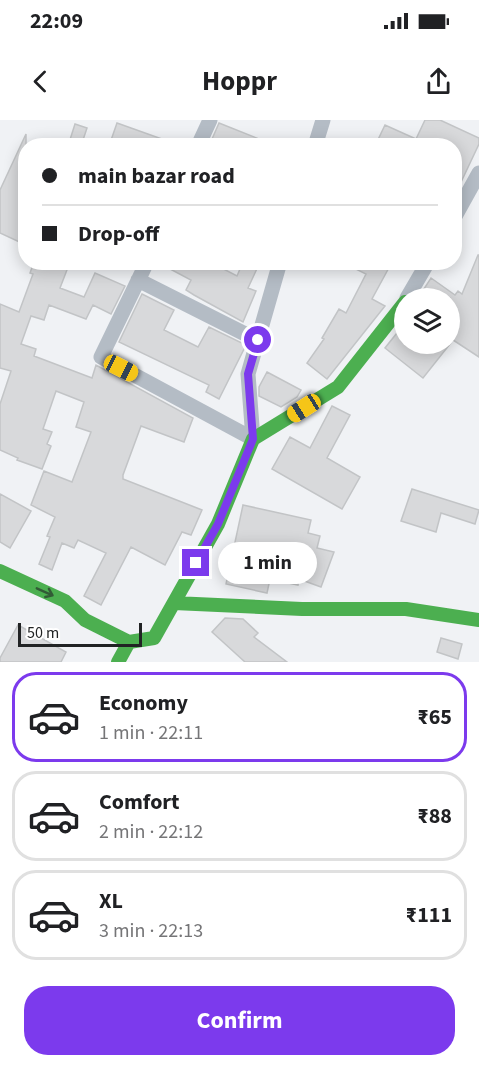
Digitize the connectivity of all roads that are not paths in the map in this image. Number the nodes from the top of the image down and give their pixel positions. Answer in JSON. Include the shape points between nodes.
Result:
{"nodes":[{"id":1,"x":210,"y":120,"type":"edge"},
{"id":2,"x":323,"y":120,"type":"edge"},
{"id":3,"x":202,"y":138,"type":"edge"},
{"id":4,"x":317,"y":138,"type":"edge"},
{"id":5,"x":479,"y":173,"type":"edge"},
{"id":6,"x":462,"y":204,"type":"edge"},
{"id":7,"x":143,"y":270,"type":"edge"},
{"id":8,"x":278,"y":270,"type":"edge"},
{"id":9,"x":423,"y":270,"type":"edge"},
{"id":10,"x":138,"y":280,"type":"junction"},
{"id":11,"x":413,"y":288,"type":"edge"},
{"id":12,"x":394,"y":315,"type":"edge"},
{"id":13,"x":258,"y":340,"type":"junction"},
{"id":14,"x":253,"y":439,"type":"junction"},
{"id":15,"x":0,"y":571,"type":"edge"},
{"id":16,"x":174,"y":603,"type":"junction"},
{"id":17,"x":64,"y":617,"type":"dead end"},
{"id":18,"x":85,"y":620,"type":"junction"},
{"id":19,"x":479,"y":620,"type":"edge"},
{"id":20,"x":129,"y":642,"type":"junction"},
{"id":21,"x":118,"y":662,"type":"edge"}],
"edges":[{"from":1,"to":3,"type":"street"},
{"from":2,"to":4,"type":"street"},
{"from":5,"to":6,"type":"street"},
{"from":7,"to":10,"type":"street"},
{"from":8,"to":13,"type":"street"},
{"from":9,"to":11,"type":"street"},
{"from":10,"to":13,"type":"street"},
{"from":10,"to":14,"type":"street","via":[[101,357]]},
{"from":12,"to":14,"type":"main road","via":[[338,387]]},
{"from":13,"to":14,"type":"street","via":[[248,374]]},
{"from":14,"to":16,"type":"main road","via":[[218,524]]},
{"from":15,"to":18,"type":"main road","one_way":true,"via":[[64,601]]},
{"from":16,"to":19,"type":"main road","via":[[406,609]]},
{"from":16,"to":20,"type":"main road","via":[[154,638]]},
{"from":17,"to":18,"type":"main road"},
{"from":18,"to":20,"type":"main road"},
{"from":20,"to":21,"type":"main road"}]}
